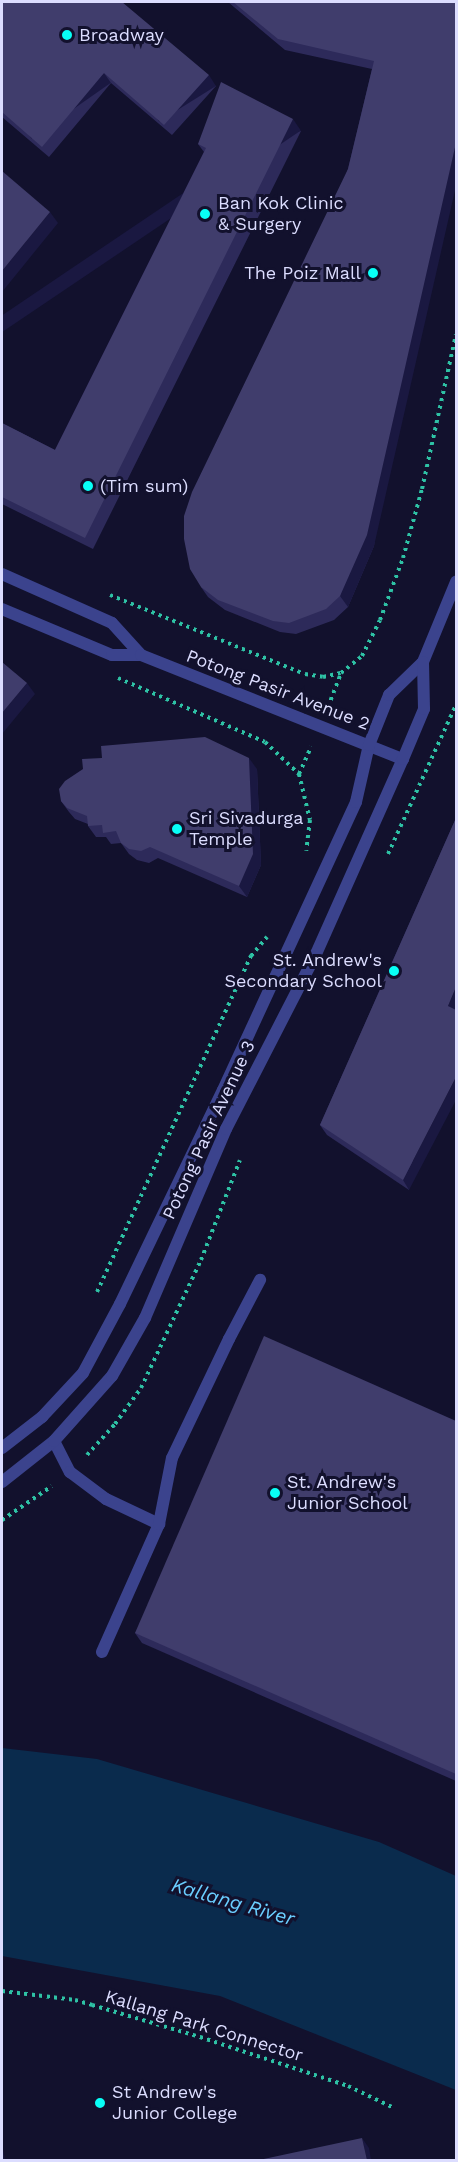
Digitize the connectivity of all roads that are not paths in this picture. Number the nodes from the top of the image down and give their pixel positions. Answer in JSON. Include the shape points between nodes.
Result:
{"nodes":[{"id":1,"x":2,"y":574,"type":"edge"},
{"id":2,"x":456,"y":582,"type":"edge"},
{"id":3,"x":2,"y":609,"type":"edge"},
{"id":4,"x":141,"y":655,"type":"junction"},
{"id":5,"x":423,"y":662,"type":"junction"},
{"id":6,"x":369,"y":745,"type":"junction"},
{"id":7,"x":403,"y":759,"type":"junction"},
{"id":8,"x":260,"y":1280,"type":"dead end"},
{"id":9,"x":54,"y":1442,"type":"junction"},
{"id":10,"x":2,"y":1448,"type":"edge"},
{"id":11,"x":2,"y":1482,"type":"edge"},
{"id":12,"x":159,"y":1524,"type":"junction"},
{"id":13,"x":102,"y":1652,"type":"dead end"}],
"edges":[{"from":1,"to":4,"type":"street","name":"Potong Pasir Avenue 2","via":[[112,622]]},
{"from":2,"to":5,"type":"street"},
{"from":3,"to":4,"type":"street","name":"Potong Pasir Avenue 2","via":[[112,656]]},
{"from":4,"to":6,"type":"street","name":"Potong Pasir Avenue 2"},
{"from":5,"to":6,"type":"street","name":"Potong Pasir Avenue 3","via":[[389,694]]},
{"from":5,"to":7,"type":"street","name":"Potong Pasir Avenue 3","via":[[424,709]]},
{"from":6,"to":7,"type":"street","name":"Potong Pasir Avenue 2"},
{"from":6,"to":10,"type":"street","name":"Potong Pasir Avenue 3","via":[[356,802],[120,1304],[83,1373],[42,1417]]},
{"from":7,"to":9,"type":"street","name":"Potong Pasir Avenue 3","via":[[316,954],[226,1129],[144,1318],[112,1376]]},
{"from":8,"to":12,"type":"street","via":[[172,1458]]},
{"from":9,"to":11,"type":"street","name":"Potong Pasir Avenue 3"},
{"from":9,"to":12,"type":"street","via":[[70,1473],[105,1499]]},
{"from":12,"to":13,"type":"street"}]}
